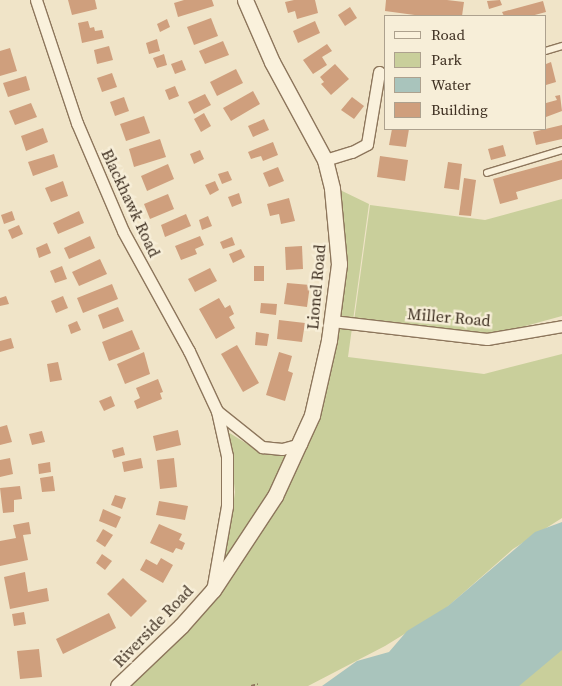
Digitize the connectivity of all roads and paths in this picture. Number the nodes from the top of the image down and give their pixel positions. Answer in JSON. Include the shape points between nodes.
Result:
{"nodes":[{"id":1,"x":36,"y":0,"type":"edge"},
{"id":2,"x":245,"y":0,"type":"edge"},
{"id":3,"x":562,"y":46,"type":"edge"},
{"id":4,"x":547,"y":51,"type":"edge"},
{"id":5,"x":379,"y":72,"type":"dead end"},
{"id":6,"x":562,"y":150,"type":"edge"},
{"id":7,"x":325,"y":160,"type":"junction"},
{"id":8,"x":487,"y":173,"type":"dead end"},
{"id":9,"x":332,"y":321,"type":"junction"},
{"id":10,"x":562,"y":326,"type":"edge"},
{"id":11,"x":217,"y":411,"type":"junction"},
{"id":12,"x":301,"y":444,"type":"junction"},
{"id":13,"x":213,"y":590,"type":"junction"},
{"id":14,"x":258,"y":684,"type":"dead end"},
{"id":15,"x":118,"y":686,"type":"edge"},
{"id":16,"x":251,"y":686,"type":"edge"}],
"edges":[{"from":1,"to":11,"type":"street","name":"Blackhawk Road","via":[[77,123],[123,231],[190,351]]},
{"from":2,"to":7,"type":"street","name":"Lionel Road","via":[[272,62]]},
{"from":3,"to":4,"type":"lane"},
{"from":5,"to":7,"type":"street","via":[[367,144]]},
{"from":6,"to":8,"type":"lane"},
{"from":7,"to":9,"type":"street","name":"Lionel Road","via":[[338,239]]},
{"from":9,"to":10,"type":"street","name":"Miller Road","via":[[487,339]]},
{"from":9,"to":12,"type":"street","name":"Lionel Road","via":[[323,372]]},
{"from":11,"to":12,"type":"street","name":"Blackhawk Road","via":[[244,436],[262,447],[282,449]]},
{"from":11,"to":13,"type":"street","name":"Blackhawk Road","via":[[227,456],[227,506]]},
{"from":12,"to":13,"type":"street","name":"Lionel Road","via":[[275,496]]},
{"from":13,"to":15,"type":"street","name":"Riverside Road","via":[[181,626]]},
{"from":14,"to":16,"type":"path"}]}
